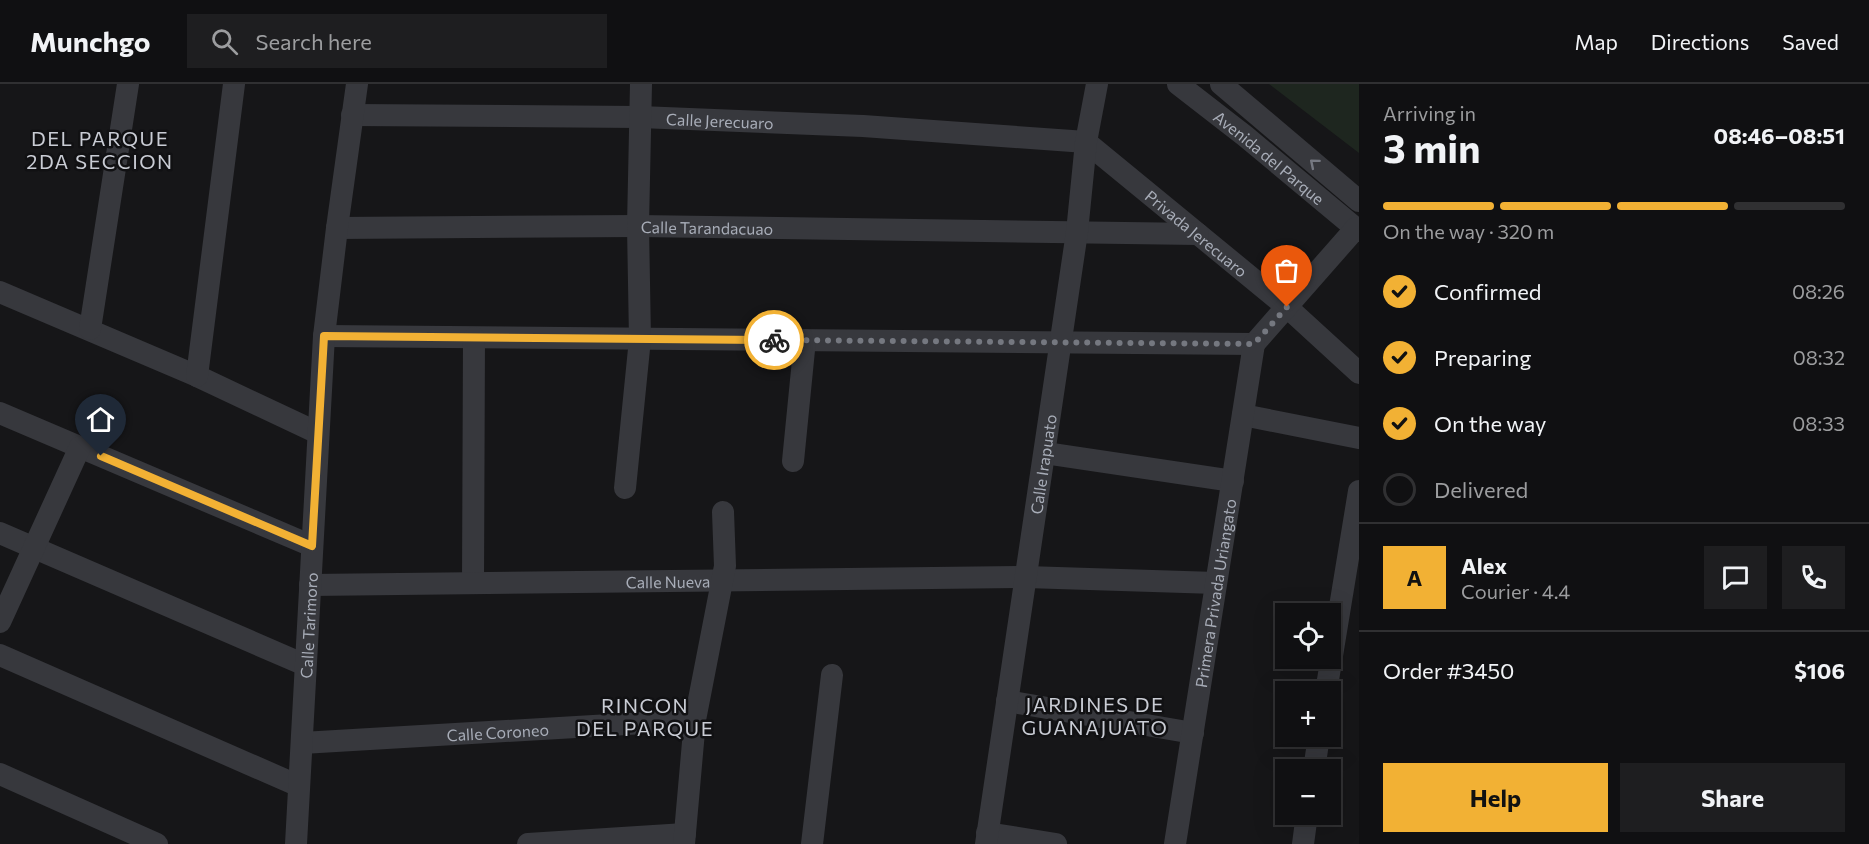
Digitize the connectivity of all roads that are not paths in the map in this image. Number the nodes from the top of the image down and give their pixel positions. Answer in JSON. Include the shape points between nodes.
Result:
{"nodes":[{"id":1,"x":129,"y":84,"type":"edge"},
{"id":2,"x":234,"y":84,"type":"edge"},
{"id":3,"x":357,"y":84,"type":"edge"},
{"id":4,"x":641,"y":84,"type":"edge"},
{"id":5,"x":1097,"y":84,"type":"edge"},
{"id":6,"x":1178,"y":84,"type":"edge"},
{"id":7,"x":1232,"y":88,"type":"edge"},
{"id":8,"x":352,"y":115,"type":"junction"},
{"id":9,"x":640,"y":117,"type":"junction"},
{"id":10,"x":1086,"y":142,"type":"junction"},
{"id":11,"x":1359,"y":201,"type":"edge"},
{"id":12,"x":638,"y":226,"type":"junction"},
{"id":13,"x":337,"y":228,"type":"junction"},
{"id":14,"x":1358,"y":230,"type":"edge"},
{"id":15,"x":1077,"y":232,"type":"junction"},
{"id":16,"x":1198,"y":234,"type":"junction"},
{"id":17,"x":0,"y":292,"type":"edge"},
{"id":18,"x":1287,"y":307,"type":"junction"},
{"id":19,"x":90,"y":329,"type":"junction"},
{"id":20,"x":324,"y":336,"type":"junction"},
{"id":21,"x":474,"y":338,"type":"junction"},
{"id":22,"x":640,"y":339,"type":"junction"},
{"id":23,"x":806,"y":340,"type":"junction"},
{"id":24,"x":1061,"y":342,"type":"junction"},
{"id":25,"x":1254,"y":344,"type":"junction"},
{"id":26,"x":1359,"y":373,"type":"edge"},
{"id":27,"x":197,"y":376,"type":"junction"},
{"id":28,"x":0,"y":412,"type":"edge"},
{"id":29,"x":1243,"y":415,"type":"junction"},
{"id":30,"x":318,"y":433,"type":"junction"},
{"id":31,"x":1359,"y":438,"type":"edge"},
{"id":32,"x":80,"y":447,"type":"junction"},
{"id":33,"x":1045,"y":453,"type":"junction"},
{"id":34,"x":793,"y":461,"type":"dead end"},
{"id":35,"x":1233,"y":481,"type":"junction"},
{"id":36,"x":625,"y":488,"type":"dead end"},
{"id":37,"x":1359,"y":491,"type":"edge"},
{"id":38,"x":723,"y":512,"type":"dead end"},
{"id":39,"x":0,"y":533,"type":"edge"},
{"id":40,"x":312,"y":546,"type":"junction"},
{"id":41,"x":34,"y":548,"type":"junction"},
{"id":42,"x":1026,"y":577,"type":"junction"},
{"id":43,"x":723,"y":580,"type":"junction"},
{"id":44,"x":473,"y":583,"type":"junction"},
{"id":45,"x":1216,"y":583,"type":"junction"},
{"id":46,"x":310,"y":585,"type":"junction"},
{"id":47,"x":1350,"y":598,"type":"edge"},
{"id":48,"x":0,"y":622,"type":"edge"},
{"id":49,"x":0,"y":655,"type":"edge"},
{"id":50,"x":305,"y":665,"type":"junction"},
{"id":51,"x":832,"y":675,"type":"dead end"},
{"id":52,"x":1329,"y":681,"type":"edge"},
{"id":53,"x":1007,"y":701,"type":"junction"},
{"id":54,"x":695,"y":720,"type":"junction"},
{"id":55,"x":1193,"y":733,"type":"junction"},
{"id":56,"x":302,"y":743,"type":"junction"},
{"id":57,"x":0,"y":774,"type":"edge"},
{"id":58,"x":299,"y":786,"type":"junction"},
{"id":59,"x":1306,"y":825,"type":"edge"},
{"id":60,"x":684,"y":839,"type":"edge"},
{"id":61,"x":986,"y":839,"type":"edge"},
{"id":62,"x":157,"y":844,"type":"edge"},
{"id":63,"x":296,"y":844,"type":"edge"},
{"id":64,"x":528,"y":844,"type":"edge"},
{"id":65,"x":812,"y":844,"type":"edge"},
{"id":66,"x":1056,"y":844,"type":"edge"},
{"id":67,"x":1175,"y":844,"type":"edge"},
{"id":68,"x":1303,"y":844,"type":"edge"}],
"edges":[{"from":1,"to":19,"type":"street"},
{"from":2,"to":27,"type":"street"},
{"from":3,"to":8,"type":"street","name":"Calle Tarimoro"},
{"from":4,"to":9,"type":"street"},
{"from":5,"to":10,"type":"street","name":"Calle Irapuato"},
{"from":6,"to":14,"type":"street","name":"Avenida del Parque"},
{"from":11,"to":7,"type":"street","name":"Avenida del Parque","one_way":true},
{"from":8,"to":9,"type":"street","name":"Calle Jerecuaro"},
{"from":8,"to":13,"type":"street","name":"Calle Tarimoro"},
{"from":9,"to":10,"type":"street","name":"Calle Jerecuaro","via":[[863,126]]},
{"from":9,"to":12,"type":"street"},
{"from":10,"to":15,"type":"street","name":"Calle Irapuato"},
{"from":10,"to":16,"type":"street","name":"Privada Jerecuaro"},
{"from":12,"to":13,"type":"street","name":"Calle Tarandacuao"},
{"from":12,"to":15,"type":"street","name":"Calle Tarandacuao"},
{"from":12,"to":22,"type":"street"},
{"from":13,"to":20,"type":"street","name":"Calle Tarimoro"},
{"from":14,"to":18,"type":"street"},
{"from":15,"to":16,"type":"street","name":"Calle Tarandacuao"},
{"from":15,"to":24,"type":"street","name":"Calle Irapuato"},
{"from":16,"to":18,"type":"street","name":"Privada Jerecuaro"},
{"from":17,"to":19,"type":"street"},
{"from":18,"to":25,"type":"street"},
{"from":18,"to":26,"type":"street","name":"Privada Jerecuaro"},
{"from":19,"to":27,"type":"street"},
{"from":20,"to":21,"type":"street"},
{"from":20,"to":30,"type":"street","name":"Calle Tarimoro"},
{"from":21,"to":22,"type":"street"},
{"from":21,"to":44,"type":"street"},
{"from":22,"to":23,"type":"street"},
{"from":22,"to":36,"type":"street"},
{"from":23,"to":24,"type":"street"},
{"from":23,"to":34,"type":"street"},
{"from":24,"to":25,"type":"street"},
{"from":24,"to":33,"type":"street","name":"Calle Irapuato"},
{"from":25,"to":29,"type":"street","name":"Primera Privada Uriangato"},
{"from":27,"to":30,"type":"street"},
{"from":28,"to":32,"type":"street"},
{"from":29,"to":31,"type":"street"},
{"from":29,"to":35,"type":"street","name":"Primera Privada Uriangato"},
{"from":30,"to":40,"type":"street","name":"Calle Tarimoro"},
{"from":32,"to":40,"type":"street"},
{"from":32,"to":41,"type":"street"},
{"from":33,"to":35,"type":"street"},
{"from":33,"to":42,"type":"street","name":"Calle Irapuato"},
{"from":35,"to":45,"type":"street","name":"Primera Privada Uriangato"},
{"from":37,"to":47,"type":"street"},
{"from":38,"to":43,"type":"street"},
{"from":39,"to":41,"type":"street"},
{"from":40,"to":46,"type":"street","name":"Calle Tarimoro"},
{"from":41,"to":48,"type":"street"},
{"from":41,"to":50,"type":"street"},
{"from":42,"to":43,"type":"street","name":"Calle Nueva"},
{"from":42,"to":45,"type":"street","name":"Calle Nueva"},
{"from":42,"to":53,"type":"street","name":"Calle Irapuato"},
{"from":43,"to":44,"type":"street","name":"Calle Nueva"},
{"from":43,"to":54,"type":"street"},
{"from":44,"to":46,"type":"street","name":"Calle Nueva"},
{"from":45,"to":55,"type":"street","name":"Primera Privada Uriangato"},
{"from":46,"to":50,"type":"street","name":"Calle Tarimoro"},
{"from":47,"to":52,"type":"street"},
{"from":49,"to":58,"type":"street"},
{"from":50,"to":56,"type":"street","name":"Calle Tarimoro"},
{"from":51,"to":65,"type":"street"},
{"from":53,"to":55,"type":"street"},
{"from":53,"to":61,"type":"street","name":"Calle Irapuato"},
{"from":54,"to":56,"type":"street","name":"Calle Coroneo"},
{"from":54,"to":60,"type":"street"},
{"from":55,"to":67,"type":"street","name":"Primera Privada Uriangato"},
{"from":56,"to":58,"type":"street","name":"Calle Tarimoro"},
{"from":57,"to":62,"type":"street"},
{"from":58,"to":63,"type":"street","name":"Calle Tarimoro"},
{"from":59,"to":68,"type":"street"},
{"from":60,"to":64,"type":"street"},
{"from":61,"to":66,"type":"street"}]}
